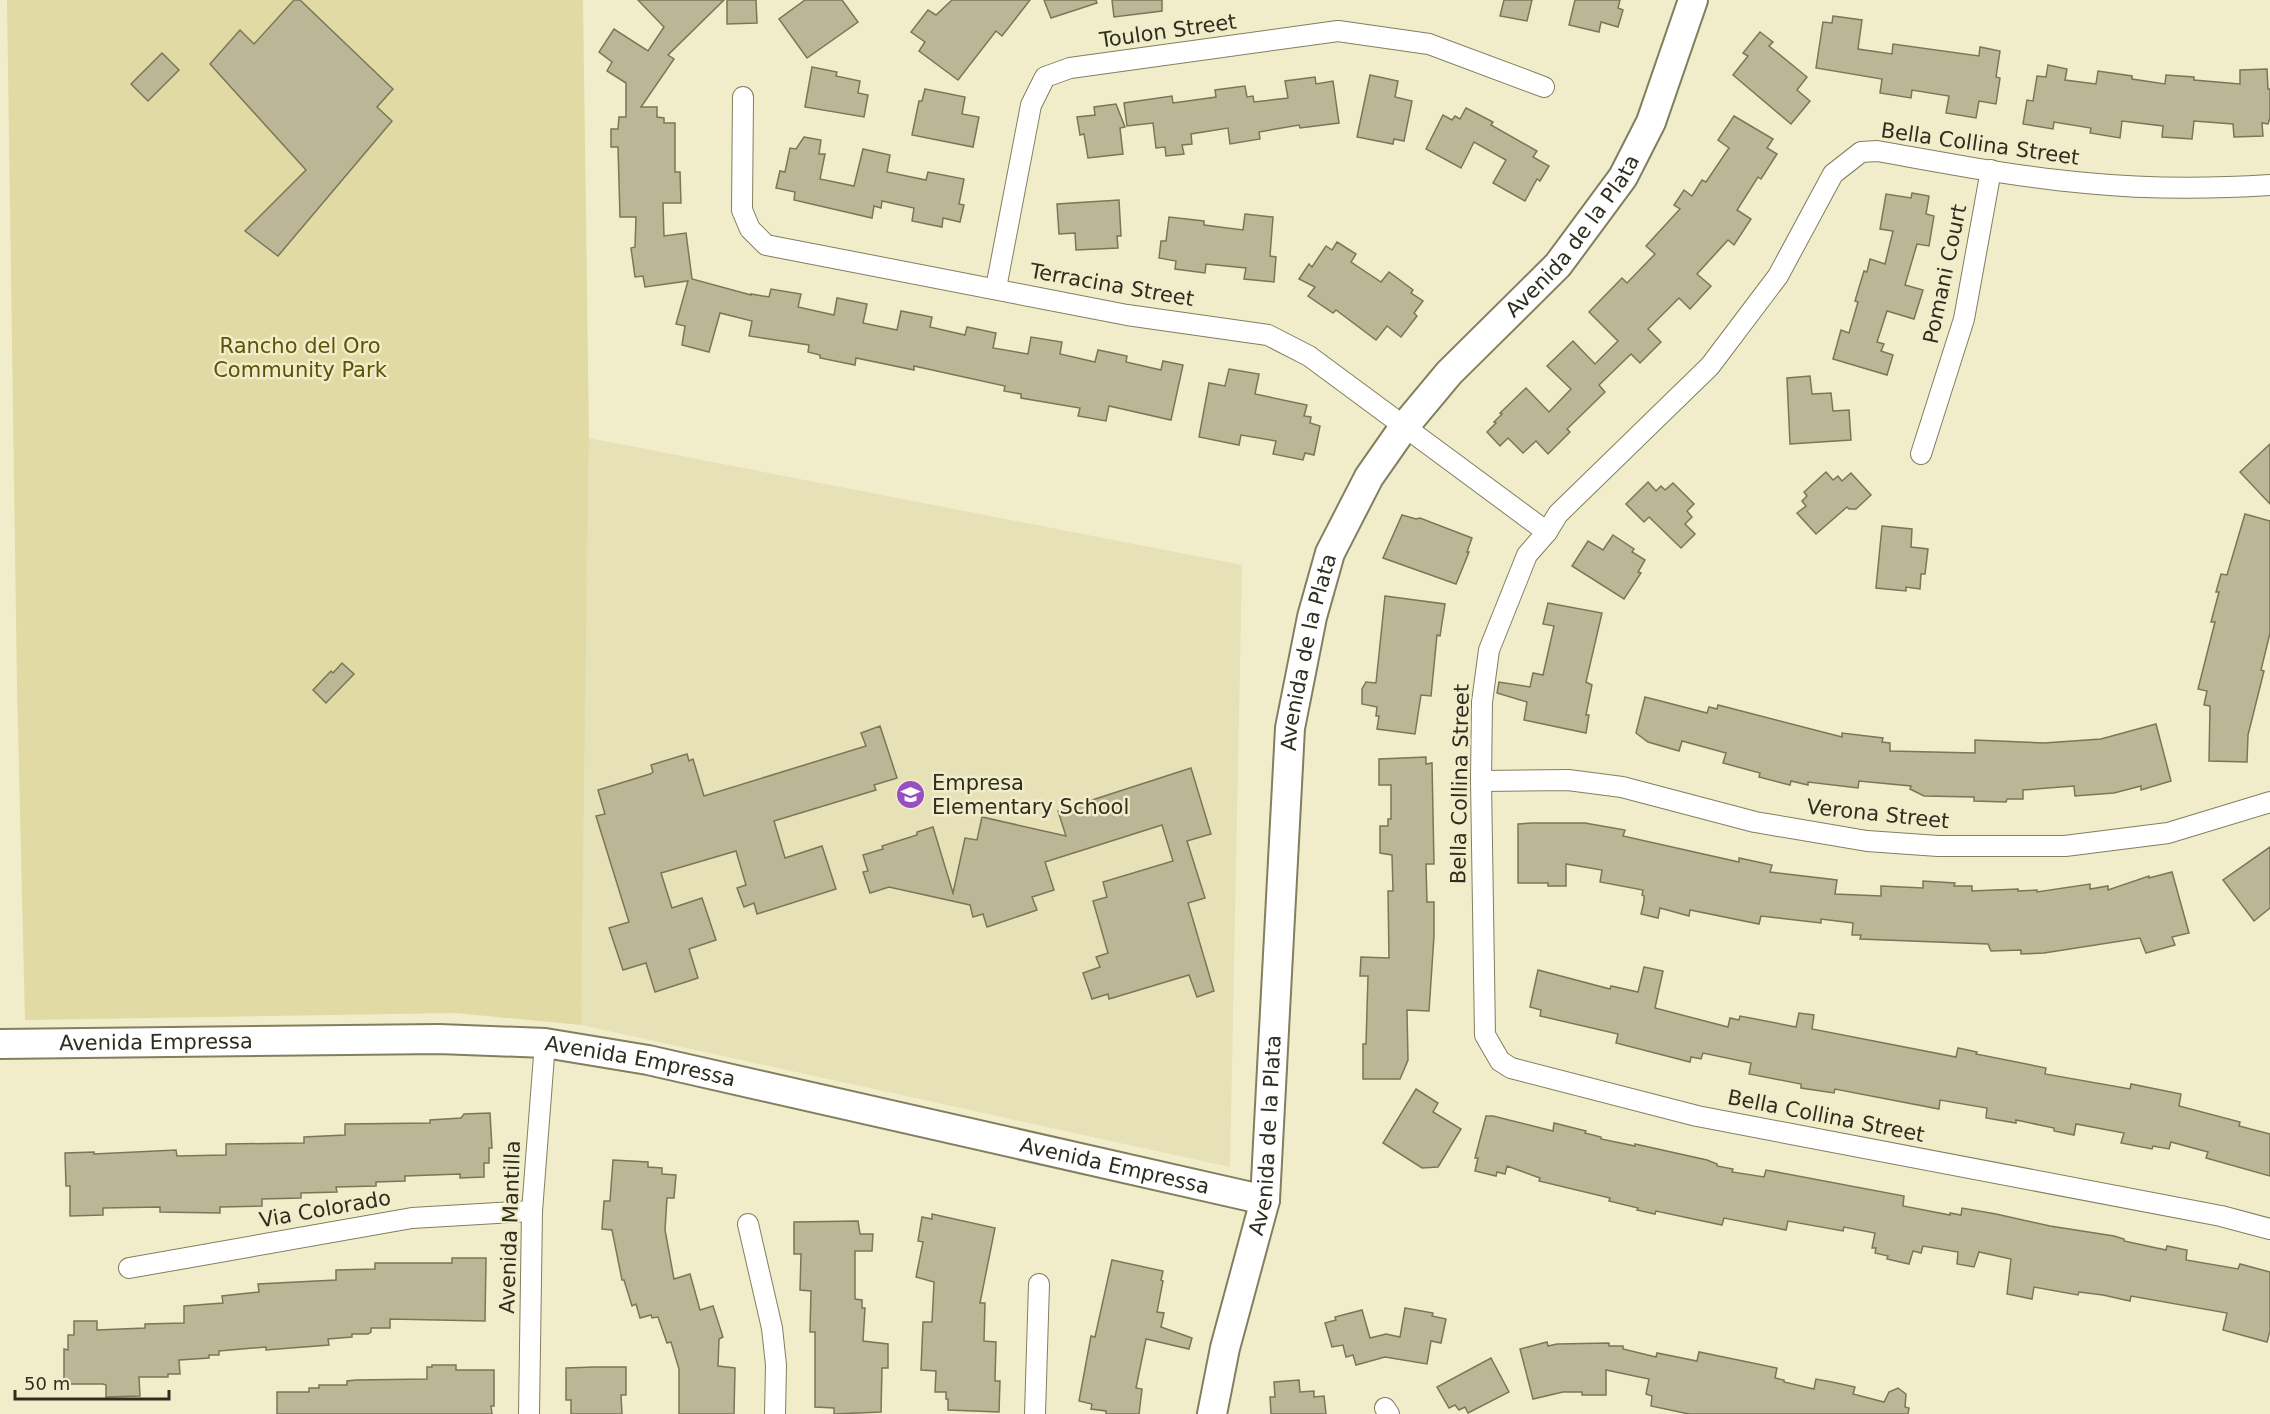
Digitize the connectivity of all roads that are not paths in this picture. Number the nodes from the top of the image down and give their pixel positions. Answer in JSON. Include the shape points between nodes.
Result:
{"nodes":[{"id":1,"x":1693,"y":0,"type":"edge"},
{"id":2,"x":1544,"y":87,"type":"dead end"},
{"id":3,"x":742,"y":97,"type":"dead end"},
{"id":4,"x":1991,"y":171,"type":"junction"},
{"id":5,"x":2270,"y":185,"type":"edge"},
{"id":6,"x":996,"y":288,"type":"junction"},
{"id":7,"x":1404,"y":427,"type":"junction"},
{"id":8,"x":1921,"y":454,"type":"dead end"},
{"id":9,"x":1546,"y":532,"type":"junction"},
{"id":10,"x":1481,"y":781,"type":"junction"},
{"id":11,"x":2270,"y":802,"type":"edge"},
{"id":12,"x":546,"y":1043,"type":"junction"},
{"id":13,"x":0,"y":1044,"type":"edge"},
{"id":14,"x":1265,"y":1200,"type":"junction"},
{"id":15,"x":532,"y":1211,"type":"junction"},
{"id":16,"x":748,"y":1224,"type":"dead end"},
{"id":17,"x":2270,"y":1229,"type":"edge"},
{"id":18,"x":129,"y":1268,"type":"dead end"},
{"id":19,"x":1039,"y":1284,"type":"dead end"},
{"id":20,"x":528,"y":1414,"type":"edge"},
{"id":21,"x":776,"y":1414,"type":"edge"},
{"id":22,"x":1035,"y":1414,"type":"edge"},
{"id":23,"x":1212,"y":1414,"type":"edge"}],
"edges":[{"from":1,"to":7,"type":"street","name":"Avenida de la Plata","via":[[1651,123],[1623,177],[1558,265],[1449,373]]},
{"from":2,"to":6,"type":"street","name":"Toulon Street","via":[[1428,44],[1338,31],[1070,68],[1045,77],[1031,105]]},
{"from":3,"to":6,"type":"street","name":"Terracina Street","via":[[742,210],[750,229],[766,245]]},
{"from":4,"to":5,"type":"street","name":"Bella Collina Street","via":[[2097,184],[2214,189]]},
{"from":4,"to":8,"type":"street","name":"Pomani Court","via":[[1964,319]]},
{"from":4,"to":9,"type":"street","name":"Bella Collina Street","via":[[1877,151],[1861,152],[1833,174],[1778,276],[1710,366],[1558,514]]},
{"from":6,"to":7,"type":"street","name":"Terracina Street","via":[[1127,315],[1268,335],[1309,356]]},
{"from":7,"to":9,"type":"street","name":"Terracina Street"},
{"from":7,"to":14,"type":"street","name":"Avenida de la Plata","via":[[1369,477],[1330,553],[1312,617],[1290,728]]},
{"from":9,"to":10,"type":"street","name":"Bella Collina Street","via":[[1527,555],[1489,650],[1482,702]]},
{"from":10,"to":11,"type":"street","name":"Verona Street","via":[[1568,780],[1622,787],[1755,822],[1867,841],[1938,846],[2065,846],[2169,833]]},
{"from":10,"to":17,"type":"street","name":"Bella Collina Street","via":[[1485,1035],[1500,1060],[1511,1068],[1697,1116],[2221,1216]]},
{"from":12,"to":13,"type":"street","name":"Avenida Empressa","via":[[439,1039]]},
{"from":12,"to":14,"type":"street","name":"Avenida Empressa","via":[[648,1060]]},
{"from":12,"to":15,"type":"street","name":"Avenida Mantilla"},
{"from":14,"to":23,"type":"street","name":"Avenida de la Plata","via":[[1225,1348]]},
{"from":15,"to":18,"type":"street","name":"Via Colorado","via":[[412,1218]]},
{"from":15,"to":20,"type":"street","name":"Avenida Mantilla"},
{"from":16,"to":21,"type":"street","via":[[772,1328]]},
{"from":19,"to":22,"type":"street"}]}
